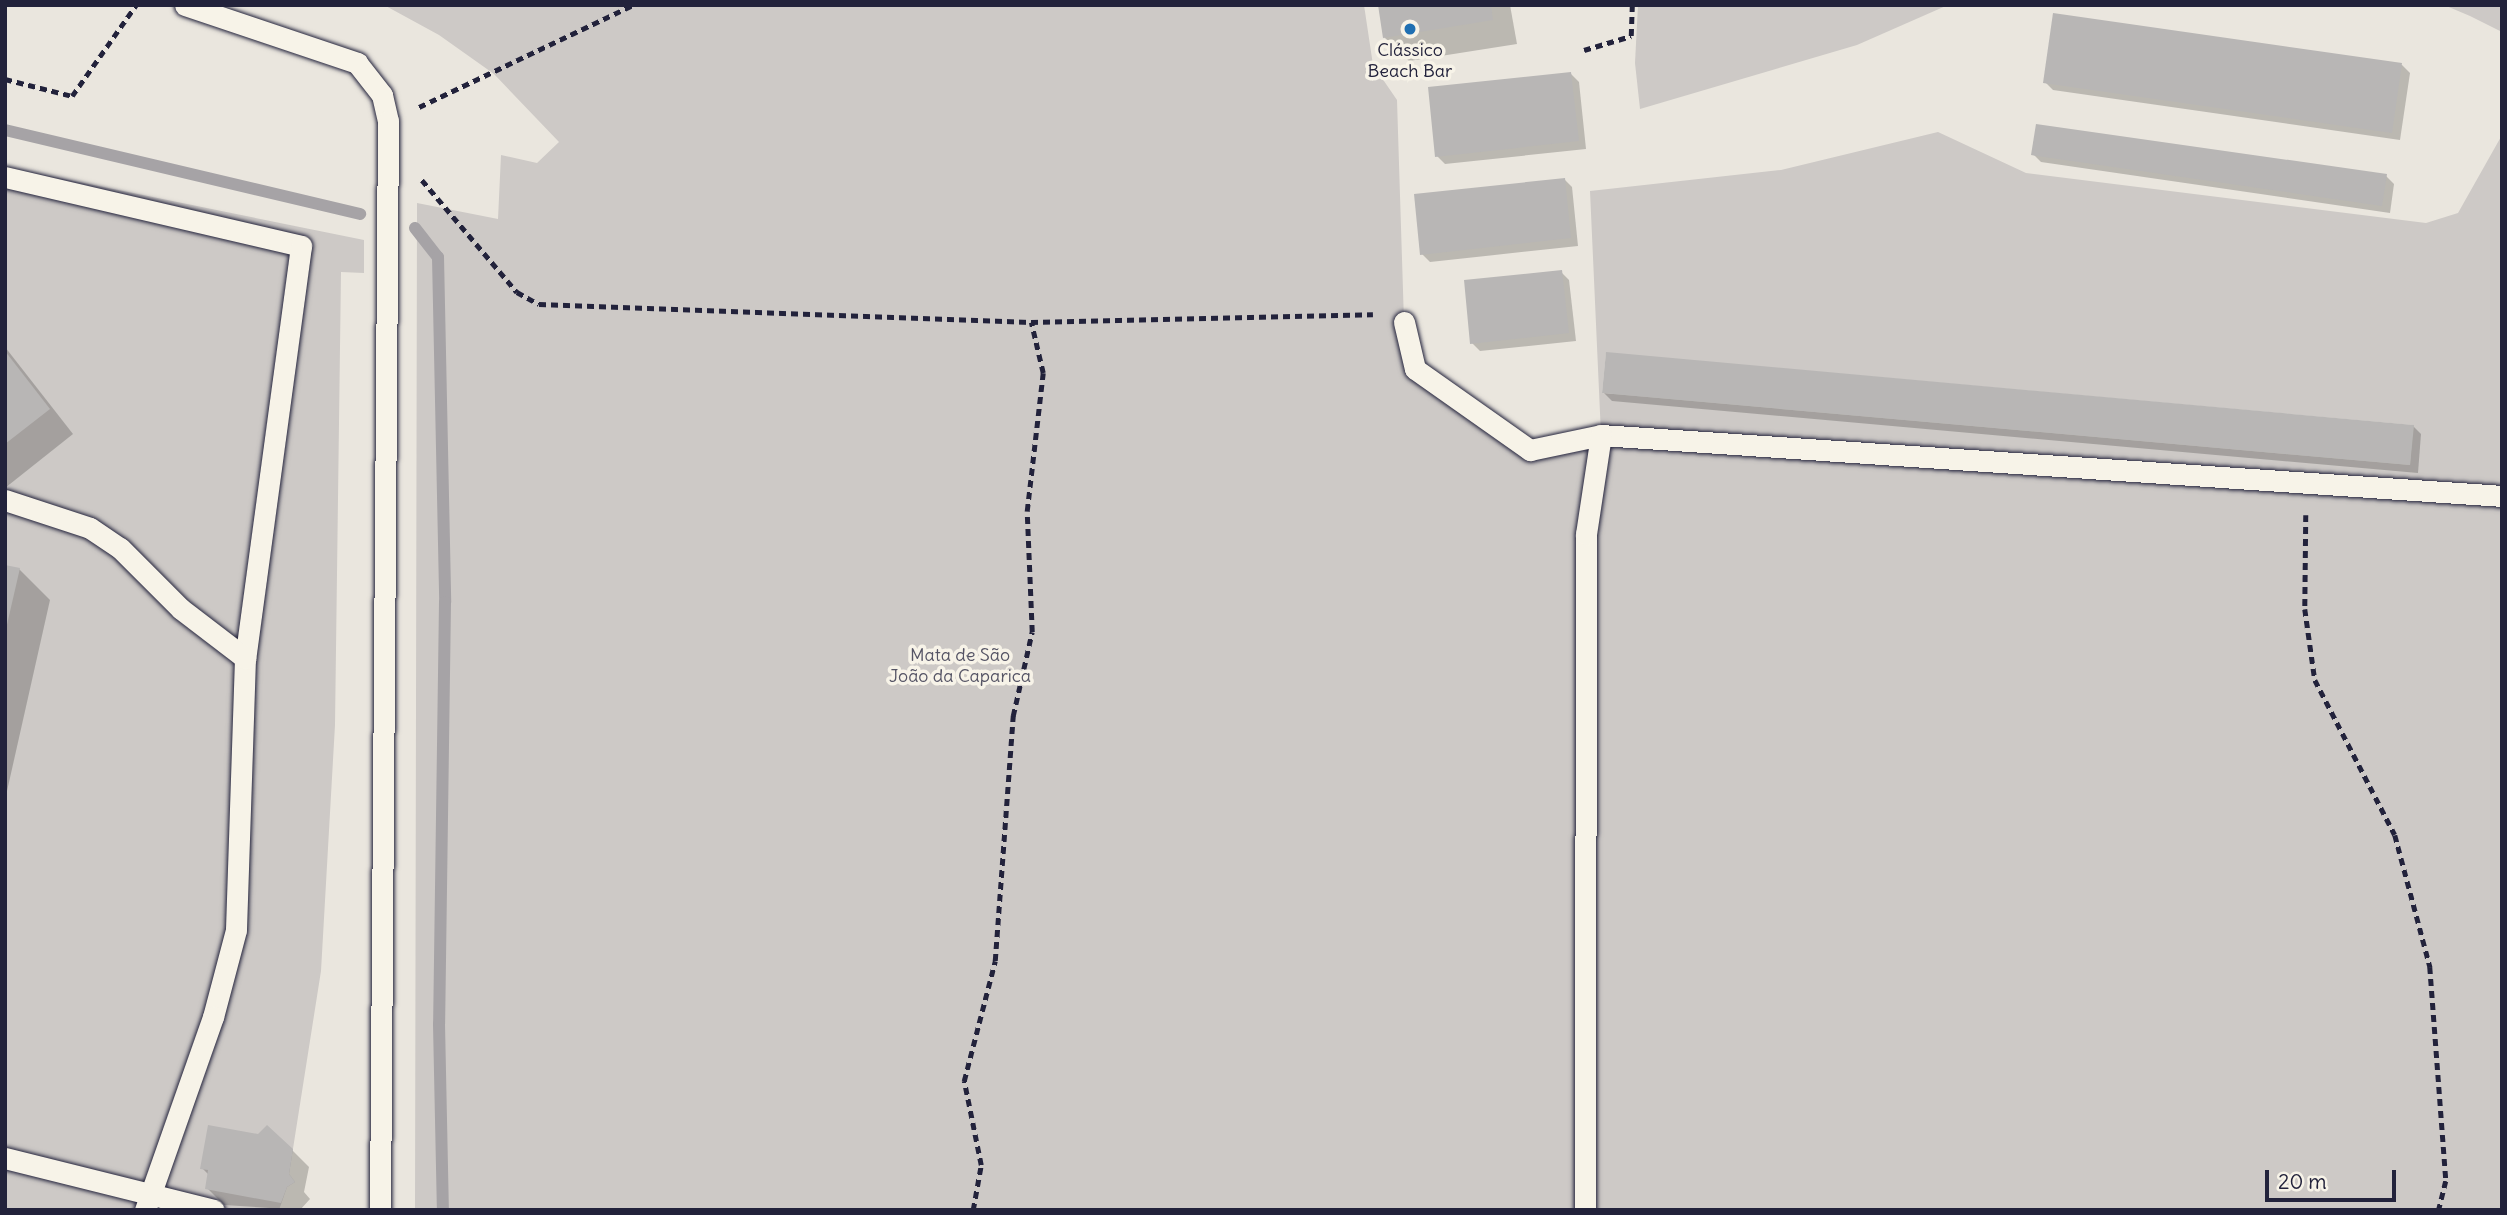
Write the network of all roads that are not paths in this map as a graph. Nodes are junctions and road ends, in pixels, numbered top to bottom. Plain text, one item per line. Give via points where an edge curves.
1 (185, 5) edge
2 (5, 177) edge
3 (1404, 322) road end
4 (1601, 435) junction
5 (2502, 496) edge
6 (5, 500) edge
7 (245, 658) junction
8 (5, 1158) edge
9 (147, 1203) edge
10 (214, 1210) edge
11 (380, 1210) edge
12 (1585, 1210) edge

1 - 11 lane via 357,63 382,95 388,130
2 - 7 lane via 301,246
3 - 4 lane via 1415,369 1530,450
4 - 5 lane
4 - 12 lane via 1586,534
6 - 7 lane via 90,528 120,548 181,609
7 - 9 lane via 236,930 213,1017
8 - 9 lane
9 - 10 lane

